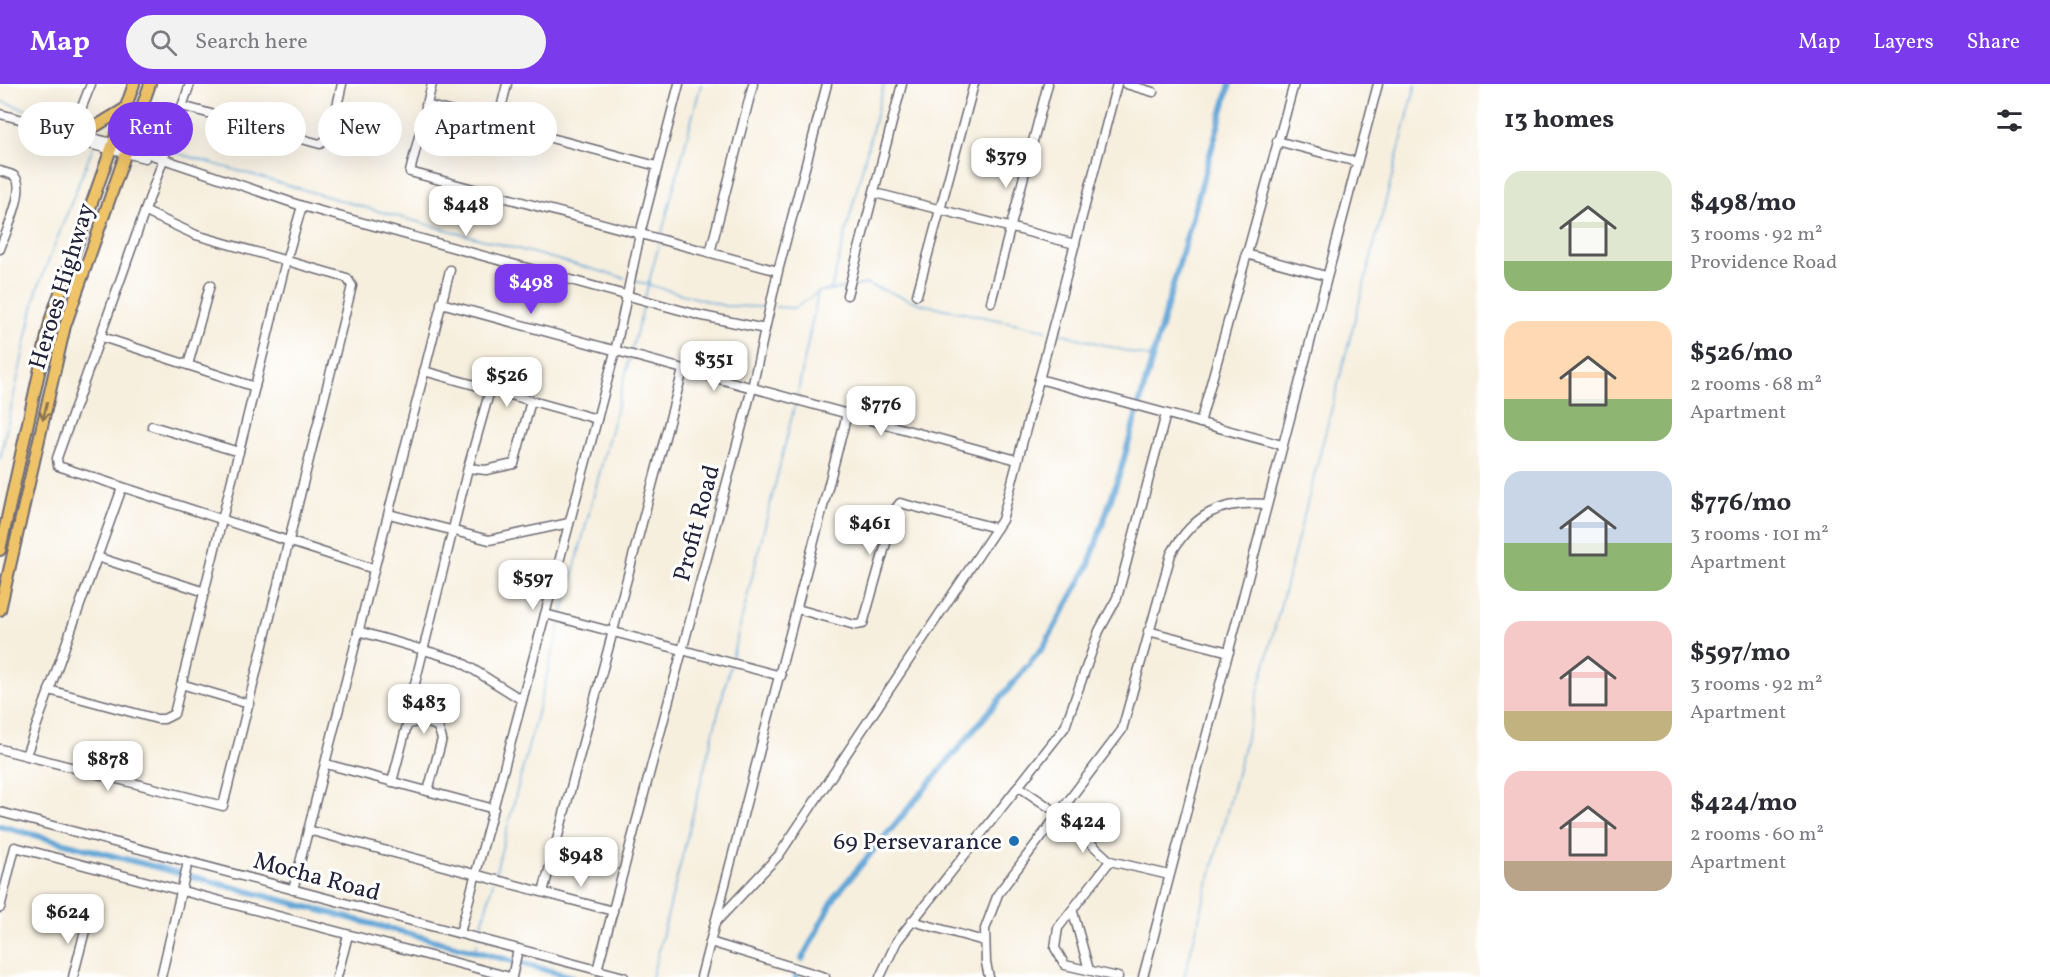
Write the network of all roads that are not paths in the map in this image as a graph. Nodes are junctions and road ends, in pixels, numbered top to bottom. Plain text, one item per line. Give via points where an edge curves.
1 (91, 84) edge
2 (134, 84) edge
3 (150, 84) edge
4 (190, 84) edge
5 (342, 84) edge
6 (432, 84) edge
7 (507, 84) edge
8 (679, 84) edge
9 (753, 84) edge
10 (828, 84) edge
11 (902, 84) edge
12 (974, 84) edge
13 (1048, 84) edge
14 (1117, 84) edge
15 (1126, 84) edge
16 (1294, 84) edge
17 (1378, 84) edge
18 (1153, 92) dead end
19 (84, 102) edge
20 (128, 102) edge
21 (183, 102) edge
22 (427, 102) edge
23 (502, 102) edge
24 (193, 109) edge
25 (0, 114) edge
26 (0, 120) edge
27 (18, 120) edge
28 (18, 124) edge
29 (557, 140) edge
30 (1277, 141) junction
31 (414, 155) edge
32 (108, 156) edge
33 (117, 156) edge
34 (165, 156) edge
35 (123, 160) junction
36 (163, 161) junction
37 (1357, 162) junction
38 (657, 166) junction
39 (0, 171) edge
40 (874, 193) junction
41 (302, 206) junction
42 (939, 209) junction
43 (146, 212) junction
44 (1009, 227) junction
45 (640, 234) junction
46 (1075, 244) junction
47 (0, 249) edge
48 (710, 253) junction
49 (1246, 254) junction
50 (286, 261) junction
51 (450, 270) dead end
52 (778, 271) junction
53 (1326, 276) junction
54 (210, 285) dead end
55 (626, 294) junction
56 (848, 295) dead end
57 (917, 296) dead end
58 (991, 302) dead end
59 (441, 303) junction
60 (765, 329) junction
61 (102, 337) junction
62 (615, 352) junction
63 (188, 365) junction
64 (683, 370) junction
65 (424, 371) junction
66 (1039, 380) junction
67 (255, 387) junction
68 (752, 388) junction
69 (490, 390) junction
70 (531, 401) junction
71 (847, 414) junction
72 (1166, 414) junction
73 (597, 419) junction
74 (1200, 423) junction
75 (152, 426) dead end
76 (1282, 445) junction
77 (239, 452) junction
78 (1017, 460) junction
79 (468, 468) junction
80 (122, 488) junction
81 (1267, 504) junction
82 (389, 514) junction
83 (222, 522) junction
84 (569, 523) junction
85 (996, 528) junction
86 (453, 532) junction
87 (290, 543) junction
88 (0, 550) edge
89 (97, 557) junction
90 (374, 569) junction
91 (205, 592) junction
92 (0, 609) edge
93 (797, 609) junction
94 (545, 614) junction
95 (358, 630) junction
96 (1148, 631) junction
97 (614, 632) junction
98 (423, 648) junction
99 (682, 651) junction
100 (1229, 652) junction
101 (780, 676) junction
102 (181, 684) junction
103 (49, 690) junction
104 (522, 700) junction
105 (249, 704) junction
106 (407, 725) junction
107 (0, 749) edge
108 (26, 755) junction
109 (326, 764) junction
110 (392, 782) junction
111 (1018, 786) junction
112 (428, 791) junction
113 (494, 809) junction
114 (0, 812) edge
115 (1059, 814) junction
116 (308, 830) junction
117 (1110, 861) junction
118 (187, 866) junction
119 (476, 874) junction
120 (1169, 875) junction
121 (293, 890) junction
122 (182, 891) junction
123 (543, 892) junction
124 (0, 908) edge
125 (613, 910) junction
126 (1073, 912) junction
127 (88, 919) dead end
128 (912, 921) junction
129 (716, 922) junction
130 (460, 933) junction
131 (348, 934) junction
132 (984, 941) junction
133 (711, 942) junction
134 (517, 952) junction
135 (597, 970) junction
136 (1089, 970) junction
137 (512, 975) edge
138 (73, 977) edge
139 (161, 977) edge
140 (337, 977) edge
141 (624, 977) edge
142 (701, 977) edge
143 (825, 977) edge
144 (880, 977) edge
145 (988, 977) edge
146 (1118, 977) edge
147 (1143, 977) edge

1 - 19 street
2 - 20 main road, Heroes Highway
3 - 35 main road, Heroes Highway
4 - 21 street
5 - 24 street via 330,137 321,144
6 - 22 street
7 - 23 street
8 - 38 street
9 - 48 street
10 - 52 street, Profit Road
11 - 40 street
12 - 42 street
13 - 44 street
14 - 46 street
15 - 18 street
16 - 30 street
17 - 37 street
25 - 27 street
26 - 28 street
29 - 38 street
30 - 37 street
30 - 49 street
31 - 45 street via 410,172
32 - 88 main road, Heroes Highway via 51,318
33 - 35 street
34 - 36 street
35 - 36 street
35 -> 92 main road, Heroes Highway via 65,326
36 - 41 street
36 - 43 street
37 - 53 street
38 - 45 street
39 - 47 street via 14,175 19,183
40 - 42 street
40 - 56 street
41 - 50 street
41 - 55 street
42 - 44 street
42 - 57 street
43 - 50 street via 196,235
43 - 61 street
44 - 46 street
44 - 58 street
45 - 48 street
45 - 55 street
46 - 66 street
48 - 52 street
49 - 53 street
49 - 74 street
50 - 67 street
50 - 87 street via 347,278 352,286
51 - 59 street
52 - 60 street, Profit Road
53 - 76 street
54 - 63 street
55 - 60 street
55 - 62 street
59 - 62 street
59 - 65 street
60 - 68 street, Profit Road
61 - 63 street
61 - 80 street via 57,458 58,466
62 - 64 street
62 - 73 street
63 - 67 street
64 - 68 street
64 - 97 street
65 - 69 street
65 - 82 street
66 - 72 street
66 - 78 street
67 - 77 street
68 - 71 street
68 - 99 street, Profit Road
69 - 70 street
69 - 79 street
70 - 73 street
70 - 79 street via 514,464 486,470
71 - 78 street
71 - 93 street
72 - 74 street
72 - 111 street via 1117,598 1099,632 1065,727
73 - 84 street
74 - 76 street
75 - 77 street
76 - 81 street
77 - 83 street
78 - 85 street via 1002,520
79 - 86 street
80 - 83 street
80 - 89 street
81 - 96 street via 1215,509 1188,526 1170,554
81 - 100 street
82 - 86 street
82 - 90 street
83 - 87 street
83 - 91 street
84 - 86 street via 489,540
84 - 94 street
85 - 93 street via 900,503 863,624
85 - 129 street via 779,855
86 - 98 street
87 - 90 street
87 - 105 street
89 - 91 street
89 - 103 street
90 - 95 street
91 - 102 street
93 - 101 street
94 - 97 street
94 - 104 street
95 - 98 street
95 - 109 street
96 - 100 street
96 - 115 street via 1122,730
97 - 99 street
97 - 123 street
98 - 104 street via 458,660
98 - 106 street
99 - 101 street
99 - 125 street, Profit Road
100 - 120 street
101 - 129 street
102 - 103 street via 174,714 164,719
102 - 105 street
103 - 108 street
104 - 113 street
105 - 108 street via 223,806
106 - 110 street
106 - 112 street via 427,722 442,733
107 - 108 street
109 - 110 street
109 - 116 street
110 - 112 street
111 - 115 street
111 - 128 street
112 - 113 street
113 - 119 street
114 - 118 street, Mocha Road
115 - 117 street
115 - 132 street via 998,894
116 - 119 street
116 - 121 street
117 - 120 street
117 - 126 street
118 - 121 street, Mocha Road
118 - 122 street
119 - 123 street
119 - 130 street
120 - 147 street
121 - 130 street, Mocha Road
122 - 124 street via 15,848
122 - 131 street
122 - 139 street
123 - 125 street
125 - 135 street, Profit Road
126 - 136 street
126 - 136 street via 1058,928 1057,954 1065,965
127 - 138 street
128 - 132 street
128 - 144 street via 897,940
129 - 133 street
130 - 134 street, Mocha Road
131 - 137 street
131 - 140 street
132 - 145 street
133 - 142 street
133 - 143 street
134 - 135 street, Mocha Road
134 - 137 street
135 - 141 street, Mocha Road
136 - 146 street

